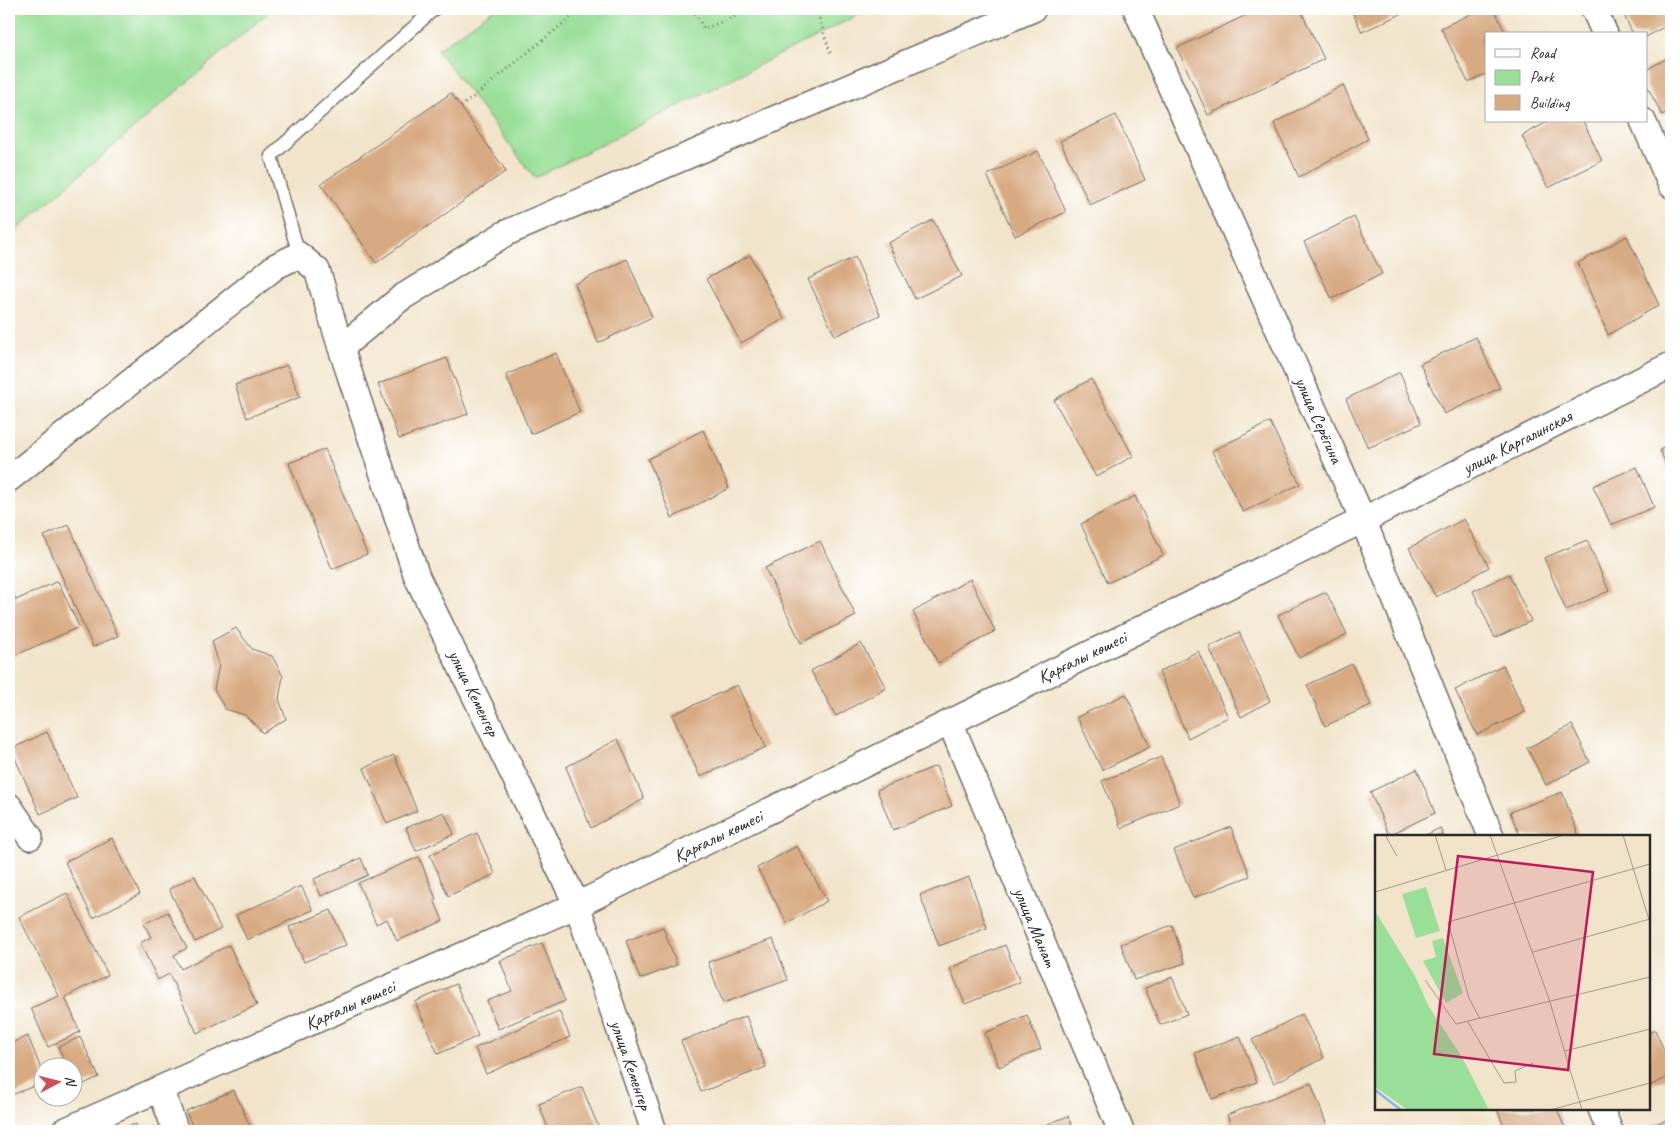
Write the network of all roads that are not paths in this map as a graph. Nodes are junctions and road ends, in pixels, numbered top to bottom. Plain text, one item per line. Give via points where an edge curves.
1 (434, 9) edge
2 (1033, 9) edge
3 (1136, 9) edge
4 (1594, 9) edge
5 (1604, 32) edge
6 (1643, 122) edge
7 (1671, 186) edge
8 (299, 255) junction
9 (341, 348) junction
10 (1671, 365) edge
11 (9, 480) edge
12 (1363, 520) junction
13 (950, 722) junction
14 (9, 806) edge
15 (1491, 835) edge
16 (30, 837) dead end
17 (577, 905) junction
18 (160, 1089) junction
19 (1601, 1110) edge
20 (64, 1131) edge
21 (176, 1131) edge
22 (654, 1131) edge
23 (1121, 1131) edge
24 (1610, 1131) edge

1 - 8 lane via 271,156
2 - 9 street via 506,233 401,298
3 - 12 street, улица Серёгина
4 - 5 street
6 - 7 street
8 - 9 street, улица Кеменгер via 317,270
8 - 11 street via 276,266
9 - 17 street, улица Кеменгер via 417,576
10 - 12 street, улица Каргалинская
12 - 13 street, Қарғалы көшесі
12 - 15 street, улица Серёгина
13 - 17 street, Қарғалы көшесі
13 - 23 street, улица Манат
14 - 16 street
17 - 18 street, Қарғалы көшесі
17 - 22 street, улица Кеменгер
18 - 20 street, Қарғалы көшесі
18 - 21 street
19 - 24 street

